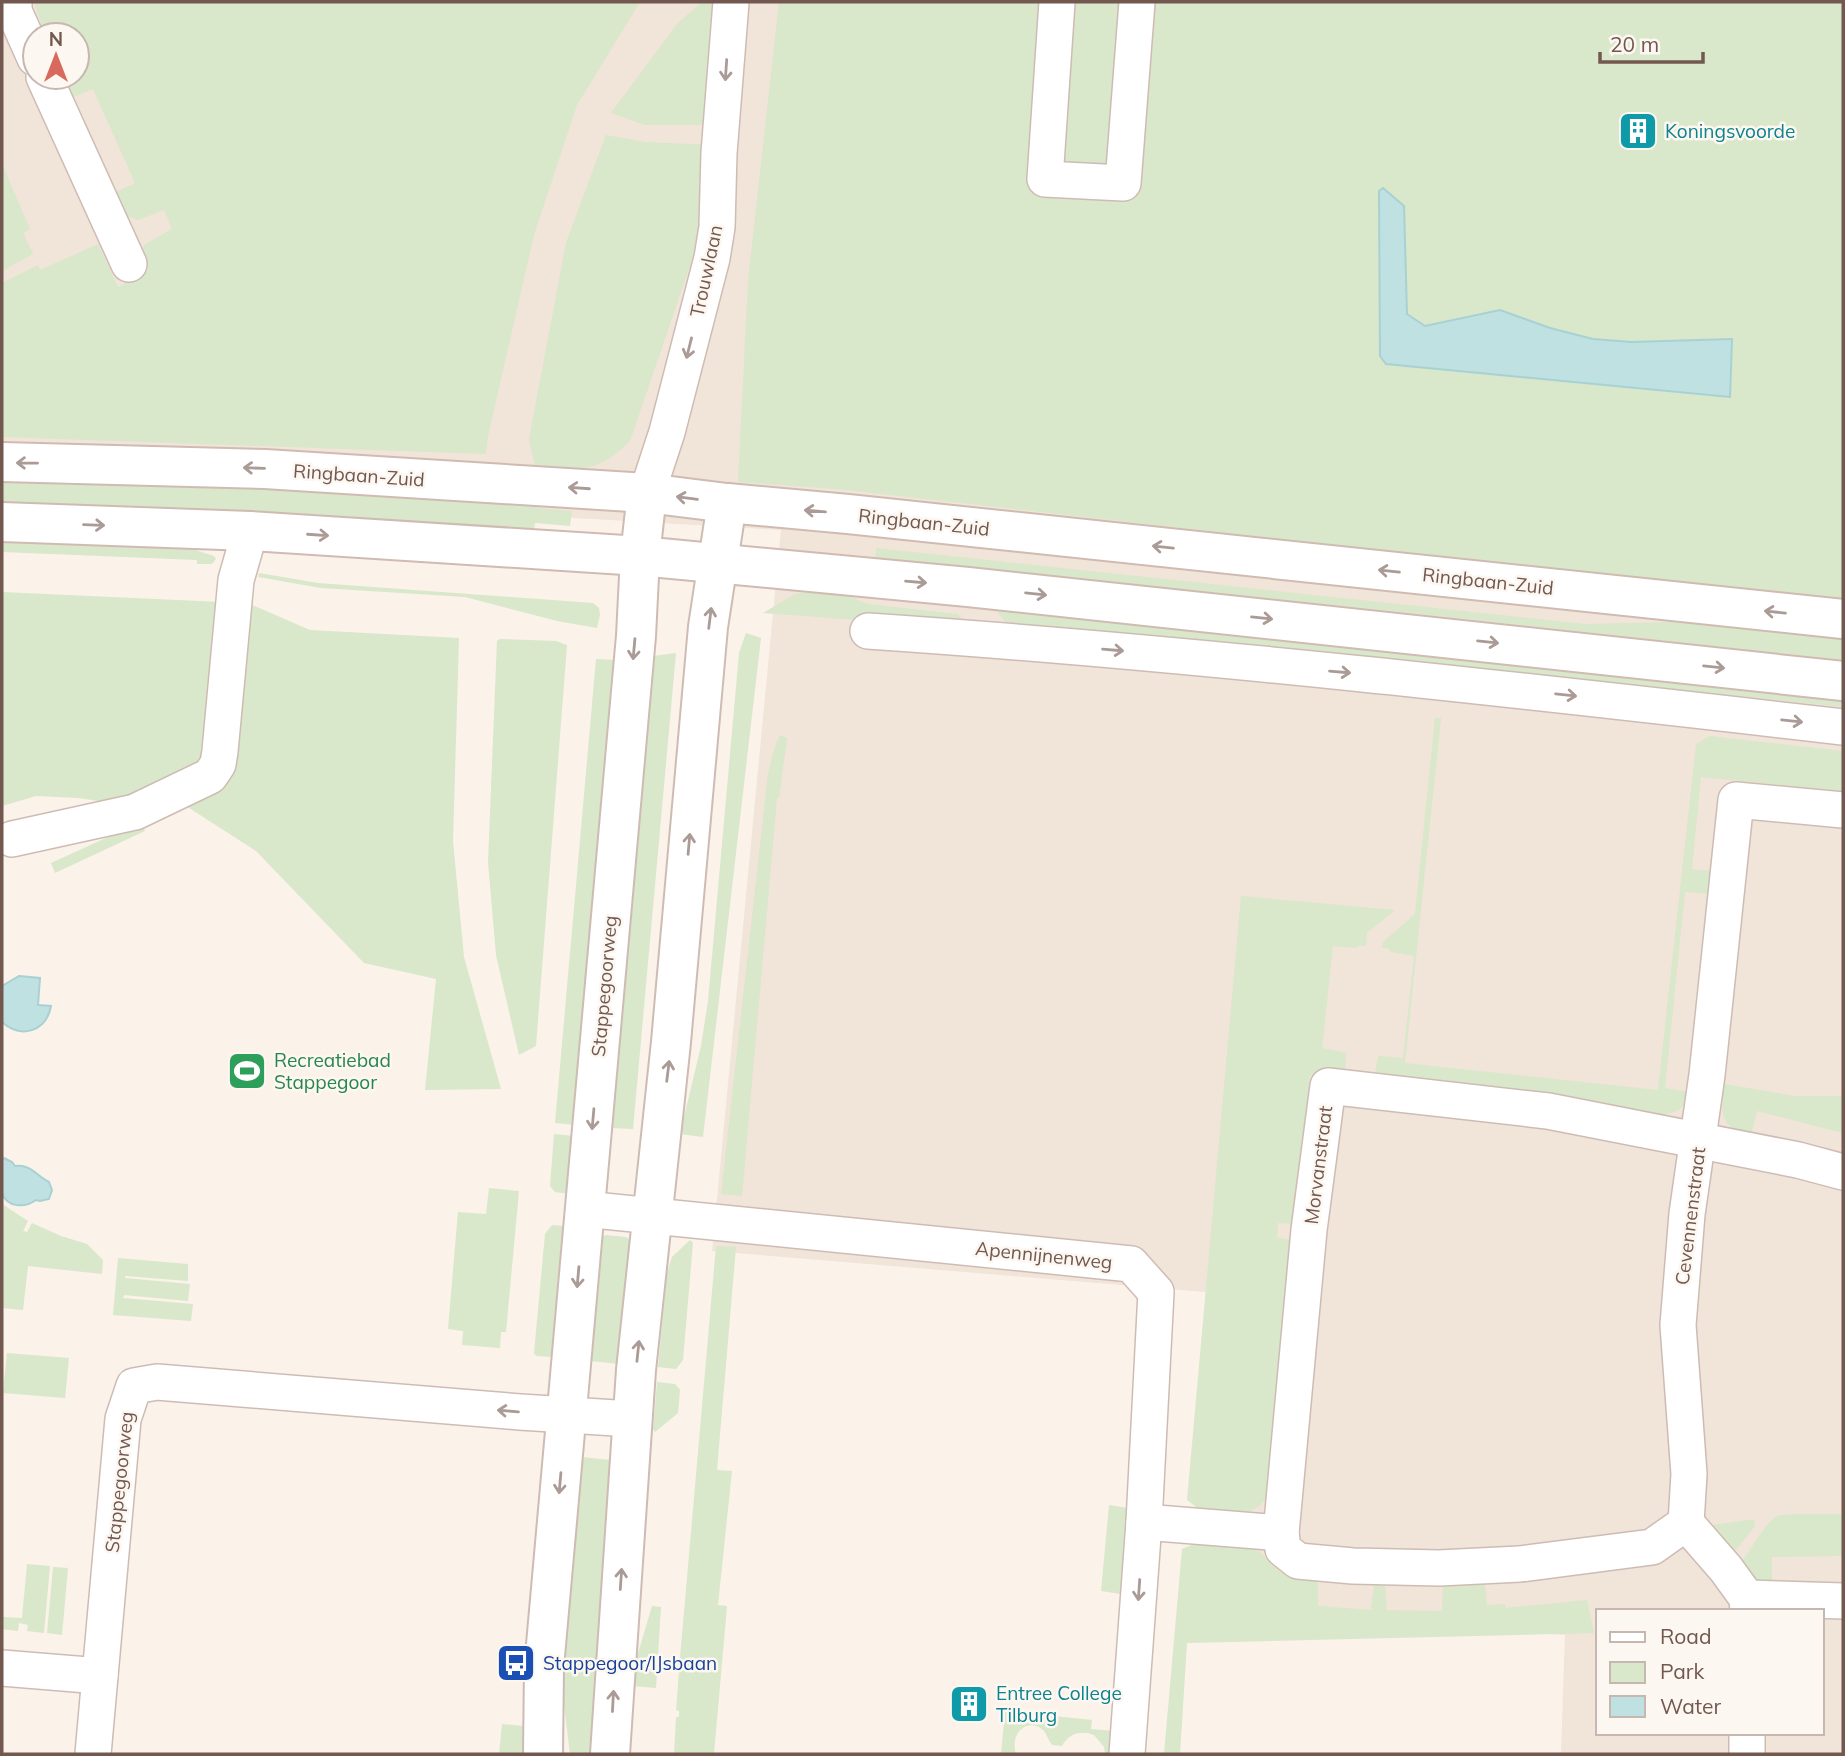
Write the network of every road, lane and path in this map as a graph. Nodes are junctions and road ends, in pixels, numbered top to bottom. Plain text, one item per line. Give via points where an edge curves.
1 (731, 2) edge
2 (1057, 2) edge
3 (1137, 2) edge
4 (10, 8) edge
5 (21, 30) edge
6 (50, 91) edge
7 (129, 264) dead end
8 (2, 462) edge
9 (647, 493) junction
10 (727, 503) junction
11 (2, 522) edge
12 (250, 531) junction
13 (640, 556) junction
14 (717, 563) junction
15 (968, 587) junction
16 (1843, 619) edge
17 (867, 631) dead end
18 (996, 640) junction
19 (1843, 681) edge
20 (1843, 727) edge
21 (1843, 810) edge
22 (12, 839) dead end
23 (1698, 1141) junction
24 (1843, 1172) edge
25 (584, 1209) junction
26 (652, 1215) junction
27 (565, 1415) junction
28 (632, 1419) junction
29 (1143, 1522) junction
30 (1686, 1523) junction
31 (1281, 1533) junction
32 (1843, 1601) edge
33 (1747, 1604) edge
34 (2, 1668) edge
35 (100, 1676) junction
36 (1747, 1735) edge
37 (93, 1754) edge
38 (543, 1754) edge
39 (610, 1754) edge
40 (1127, 1754) edge
41 (1747, 1754) edge

1 -> 9 street, Trouwlaan via 712,258
2 - 3 street via 1045,179 1123,183
4 - 5 street
6 - 7 street
9 -> 8 main road, Ringbaan-Zuid via 265,469
10 -> 9 main road, Ringbaan-Zuid
9 - 13 main road, Stappegoorweg
10 - 14 main road
16 -> 10 main road, Ringbaan-Zuid
11 -> 12 main road
12 -> 13 main road
12 - 22 street via 236,580 218,764 210,776 135,812
13 - 14 main road
13 -> 25 main road, Stappegoorweg
14 -> 15 main road
26 -> 14 main road
15 - 18 street
15 -> 19 main road
17 - 18 street
18 -> 20 street via 1417,679
21 - 23 street, Cevennenstraat via 1736,800
23 - 24 street
23 - 30 street, Cevennenstraat via 1678,1325 1689,1474
23 - 31 street, Morvanstraat via 1548,1111 1328,1086 1309,1230
25 - 26 street, Apennijnenweg
25 -> 27 main road, Stappegoorweg
28 -> 26 main road
26 - 29 street, Apennijnenweg via 1131,1264 1156,1292
27 - 28 street, Stappegoorweg
27 -> 35 street, Stappegoorweg via 157,1382 134,1386 123,1419
27 -> 38 main road, Stappegoorweg via 544,1667
39 -> 28 main road
29 - 31 street
29 -> 40 street, Apennijnenweg
30 - 31 street via 1653,1547 1520,1564 1439,1568 1298,1561 1283,1549
30 - 33 street via 1726,1569
32 - 33 street
34 - 35 street
35 - 37 street
36 - 41 street

